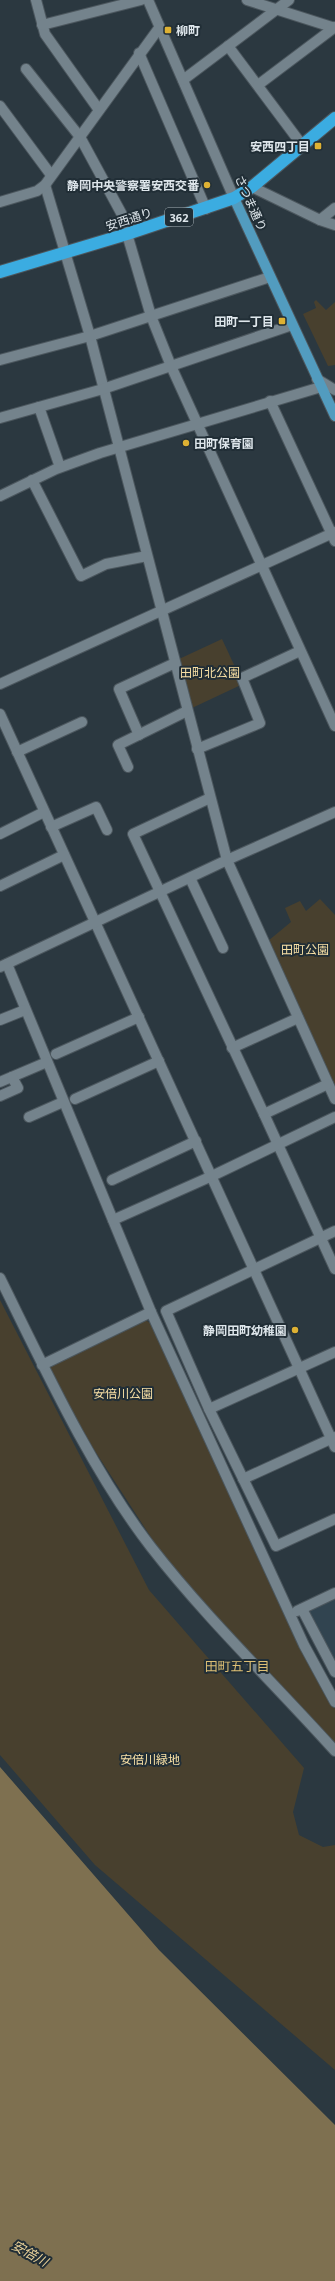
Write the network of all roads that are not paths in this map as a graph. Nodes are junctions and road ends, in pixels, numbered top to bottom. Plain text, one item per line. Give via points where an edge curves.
1 (36, 0) edge
2 (141, 0) edge
3 (148, 0) edge
4 (247, 0) edge
5 (289, 0) edge
6 (277, 10) junction
7 (42, 25) junction
8 (159, 28) junction
9 (335, 28) edge
10 (228, 46) junction
11 (139, 53) junction
12 (26, 69) dead end
13 (183, 80) junction
14 (258, 85) junction
15 (0, 106) edge
16 (99, 110) junction
17 (335, 118) edge
18 (80, 137) junction
19 (302, 145) junction
20 (51, 175) junction
21 (45, 185) junction
22 (252, 187) junction
23 (234, 198) junction
24 (0, 202) edge
25 (335, 208) edge
26 (206, 209) junction
27 (320, 220) junction
28 (335, 225) edge
29 (129, 234) junction
30 (67, 252) junction
31 (0, 272) edge
32 (270, 277) junction
33 (151, 316) junction
34 (292, 325) junction
35 (90, 336) junction
36 (0, 360) edge
37 (171, 366) junction
38 (319, 383) junction
39 (103, 389) junction
40 (335, 390) edge
41 (270, 401) junction
42 (39, 407) junction
43 (335, 416) edge
44 (0, 418) edge
45 (196, 424) junction
46 (119, 447) junction
47 (60, 467) junction
48 (32, 480) junction
49 (0, 496) edge
50 (334, 535) edge
51 (147, 556) junction
52 (261, 565) junction
53 (160, 611) junction
54 (300, 651) junction
55 (174, 664) junction
56 (0, 684) edge
57 (187, 711) junction
58 (0, 714) edge
59 (82, 722) dead end
60 (335, 726) edge
61 (139, 735) junction
62 (197, 749) junction
63 (17, 752) junction
64 (128, 767) dead end
65 (210, 798) junction
66 (44, 812) junction
67 (335, 812) edge
68 (51, 827) junction
69 (107, 830) dead end
70 (0, 834) edge
71 (64, 855) junction
72 (227, 860) junction
73 (190, 878) junction
74 (0, 886) edge
75 (159, 893) junction
76 (95, 922) junction
77 (223, 948) dead end
78 (3, 966) edge
79 (25, 1010) junction
80 (139, 1017) junction
81 (298, 1018) junction
82 (0, 1020) edge
83 (232, 1048) junction
84 (56, 1054) dead end
85 (159, 1061) junction
86 (47, 1062) junction
87 (12, 1077) junction
88 (0, 1082) edge
89 (328, 1084) junction
90 (0, 1096) edge
91 (75, 1099) dead end
92 (335, 1099) edge
93 (63, 1102) junction
94 (264, 1114) junction
95 (29, 1117) dead end
96 (335, 1117) edge
97 (196, 1141) junction
98 (278, 1144) junction
99 (212, 1176) junction
100 (112, 1180) dead end
101 (113, 1220) junction
102 (335, 1231) edge
103 (321, 1238) junction
104 (254, 1269) junction
105 (335, 1269) edge
106 (0, 1278) edge
107 (151, 1312) junction
108 (335, 1352) edge
109 (42, 1364) junction
110 (299, 1368) junction
111 (209, 1409) junction
112 (334, 1441) edge
113 (243, 1479) junction
114 (335, 1519) edge
115 (335, 1593) edge
116 (302, 1609) junction
117 (290, 1614) junction
118 (335, 1672) edge
119 (335, 1702) edge
120 (335, 1751) edge

1 - 7 street
2 - 7 street
3 - 8 street, さつま通り
4 - 6 street
5 - 6 street
6 - 9 street
6 - 10 street
7 - 16 street via 45,34
8 - 11 street
8 - 13 street, さつま通り
9 - 14 street
10 - 13 street
10 - 14 street
11 - 16 street
11 - 26 street
12 - 18 street
13 - 23 street, さつま通り
14 - 19 street
15 - 20 street
16 - 18 street
17 - 19 main road
18 - 20 street
18 - 29 street
19 - 22 main road
20 - 21 street
21 - 24 street via 37,191
21 - 30 street
22 - 23 main road
22 - 27 street
23 - 26 highway, 安西通り / 362
23 - 32 main road, さつま通り
25 - 27 street
26 - 29 highway, 安西通り / 362
27 - 28 street
29 - 30 highway, 安西通り / 362
29 - 33 street
30 - 31 highway, 安西通り / 362
30 - 35 street
32 - 33 street
32 - 34 main road, さつま通り
33 - 35 street
33 - 37 street
34 - 37 street
34 - 38 main road, さつま通り
35 - 36 street
35 - 39 street
37 - 39 street
37 - 45 street
38 - 40 street
38 - 41 street
38 - 43 main road, さつま通り
39 - 42 street
39 - 46 street
41 - 45 street
41 - 50 street
42 - 44 street
42 - 47 street
45 - 46 street
45 - 52 street
46 - 47 street
46 - 51 street
47 - 48 street
48 - 49 street
48 - 51 street via 81,576 106,564
50 - 52 street
51 - 53 street
52 - 53 street
52 - 54 street
53 - 55 street
53 - 56 street
54 - 60 street
54 - 62 street via 242,678 260,722
55 - 57 street
55 - 61 street via 119,689
57 - 61 street
57 - 62 street
58 - 63 street
59 - 63 street
61 - 64 street via 118,745
62 - 65 street
63 - 66 street
65 - 72 street
65 - 75 street via 133,834
66 - 68 street
66 - 70 street
67 - 72 street
68 - 69 street via 96,807
68 - 71 street
71 - 74 street
71 - 76 street
72 - 73 street
72 - 81 street
73 - 75 street
73 - 77 street
75 - 76 street
75 - 83 street
76 - 78 street
76 - 80 street
78 - 79 street
79 - 82 street
79 - 86 street
80 - 84 street
80 - 85 street
81 - 83 street
81 - 89 street
83 - 94 street
85 - 91 street
85 - 97 street
86 - 87 street
86 - 93 street
87 - 88 street
87 - 90 street via 18,1088
89 - 92 street
89 - 94 street
93 - 95 street
93 - 101 street
94 - 98 street
96 - 98 street
97 - 99 street
97 - 100 street
98 - 99 street
98 - 103 street
99 - 101 street
99 - 104 street
101 - 107 street
102 - 103 street
103 - 104 street
103 - 105 street
104 - 110 street
104 - 111 street via 166,1311
106 - 109 street
107 - 109 street
107 - 117 street
108 - 110 street
109 - 120 street via 110,1485 151,1547 193,1597
110 - 111 street
110 - 112 street
111 - 113 street
112 - 113 street
113 - 114 street via 276,1546
115 - 116 street
116 - 117 street
116 - 118 street
117 - 119 street

